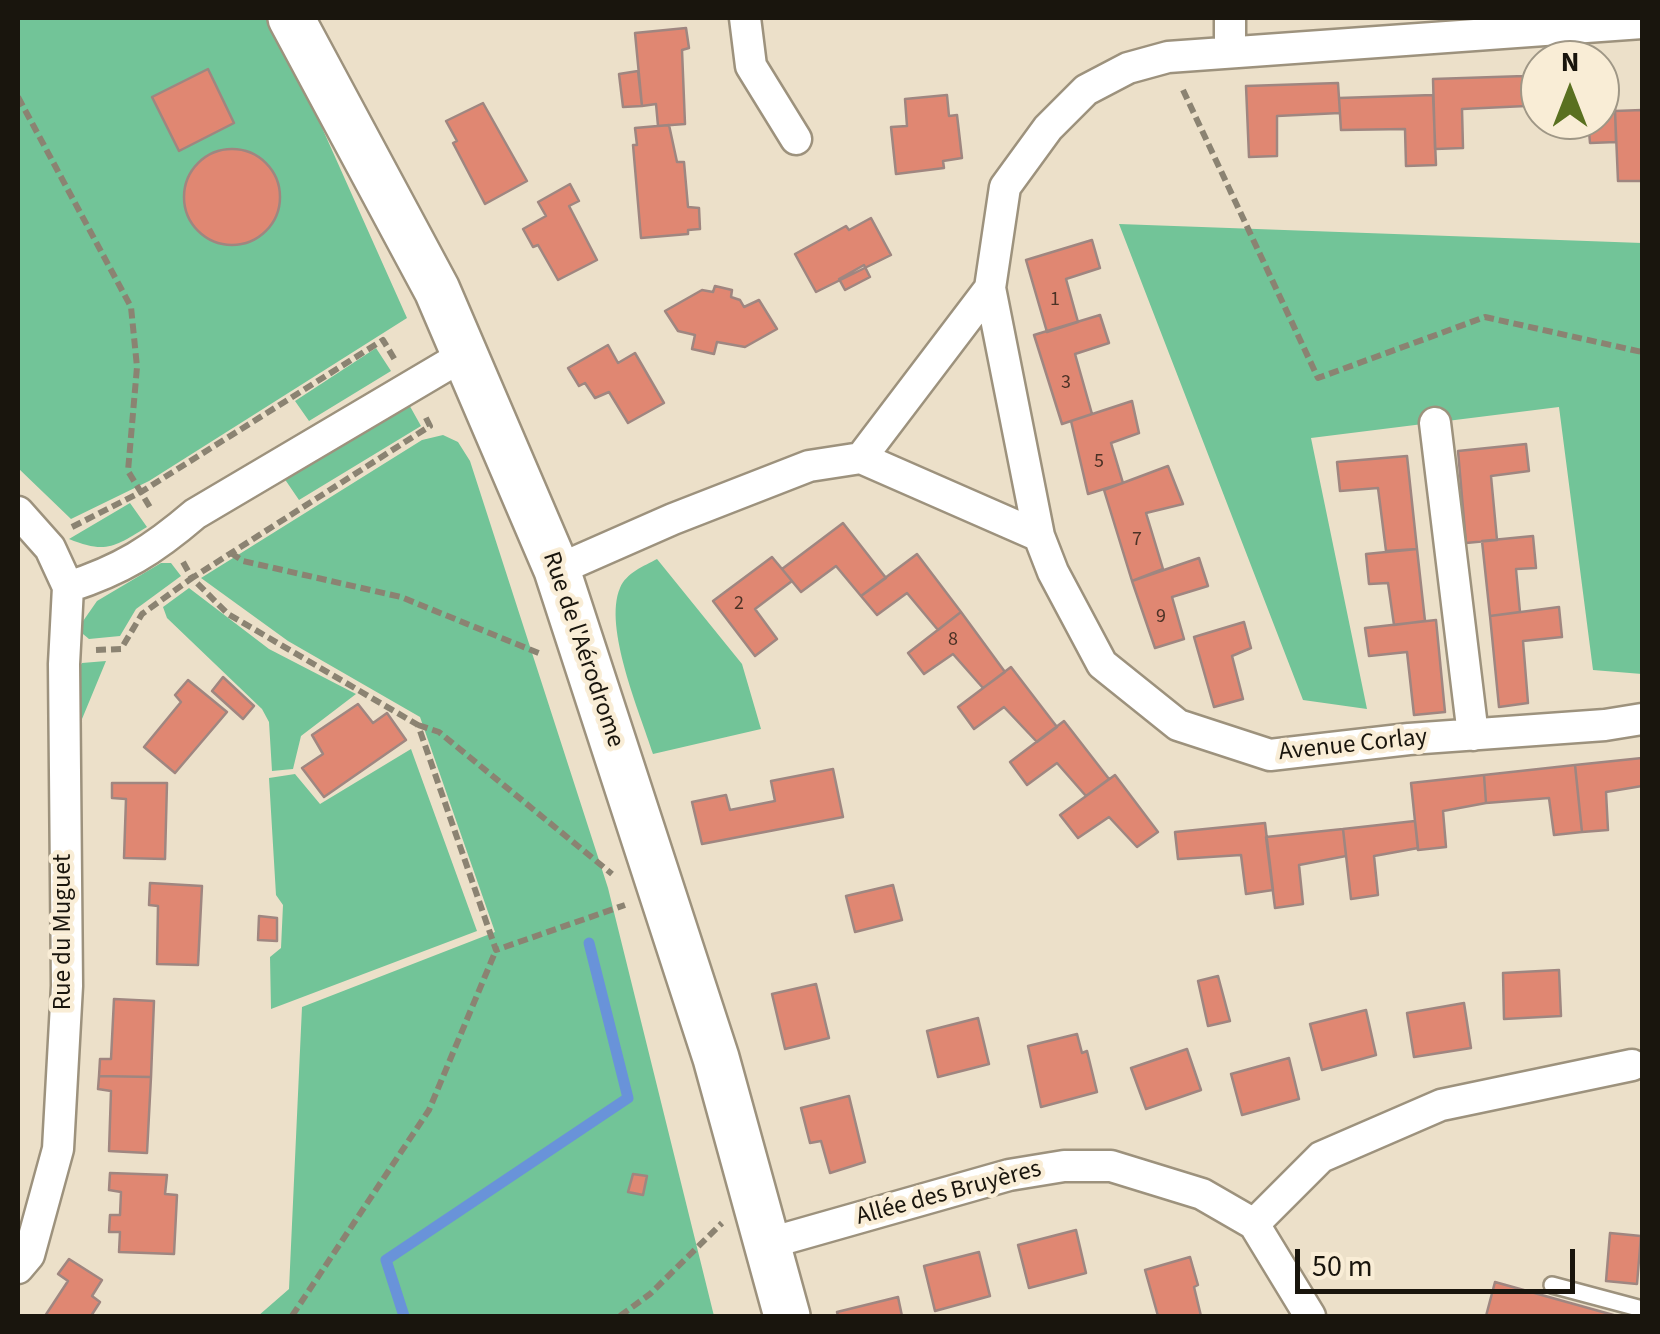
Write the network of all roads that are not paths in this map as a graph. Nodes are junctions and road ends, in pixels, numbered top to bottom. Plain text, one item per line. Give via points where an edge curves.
1 (291, 18) edge
2 (745, 18) edge
3 (1230, 18) edge
4 (1594, 22) edge
5 (1642, 23) edge
6 (1230, 52) junction
7 (796, 139) dead end
8 (990, 288) junction
9 (464, 355) junction
10 (1435, 423) dead end
11 (861, 458) junction
12 (18, 512) edge
13 (1039, 536) junction
14 (557, 570) junction
15 (68, 587) junction
16 (1642, 719) edge
17 (1474, 735) junction
18 (1632, 1065) dead end
19 (1254, 1224) junction
20 (766, 1244) junction
21 (18, 1268) edge
22 (1552, 1285) dead end
23 (1642, 1309) edge
24 (788, 1316) edge
25 (1310, 1316) edge

1 - 9 street, Rue de l'Aérodrome via 437,290
2 - 7 street via 751,66
3 - 6 street
4 - 5 street, Avenue Corlay
4 - 6 street, Avenue Corlay
6 - 8 street, Avenue Corlay via 1168,57 1086,90 1004,188
8 - 11 street, Avenue Corlay
8 - 13 street, Avenue Corlay
9 - 14 street, Rue de l'Aérodrome
9 - 15 street via 196,514 109,574
10 - 17 street
11 - 13 street
11 - 14 street via 809,466
12 - 15 street via 50,548
13 - 17 street, Avenue Corlay via 1102,664 1178,726 1270,756
14 - 20 street, Rue de l'Aérodrome via 716,1058
15 - 21 street, Rue du Muguet via 67,986 58,1149 30,1255
16 - 17 street, Avenue Corlay
18 - 19 street via 1441,1105 1321,1158
19 - 20 street, Allée des Bruyères via 1202,1194 1111,1166 1064,1166
19 - 25 street, Allée des Bruyères
20 - 24 street, Rue de l'Aérodrome
22 - 23 lane

